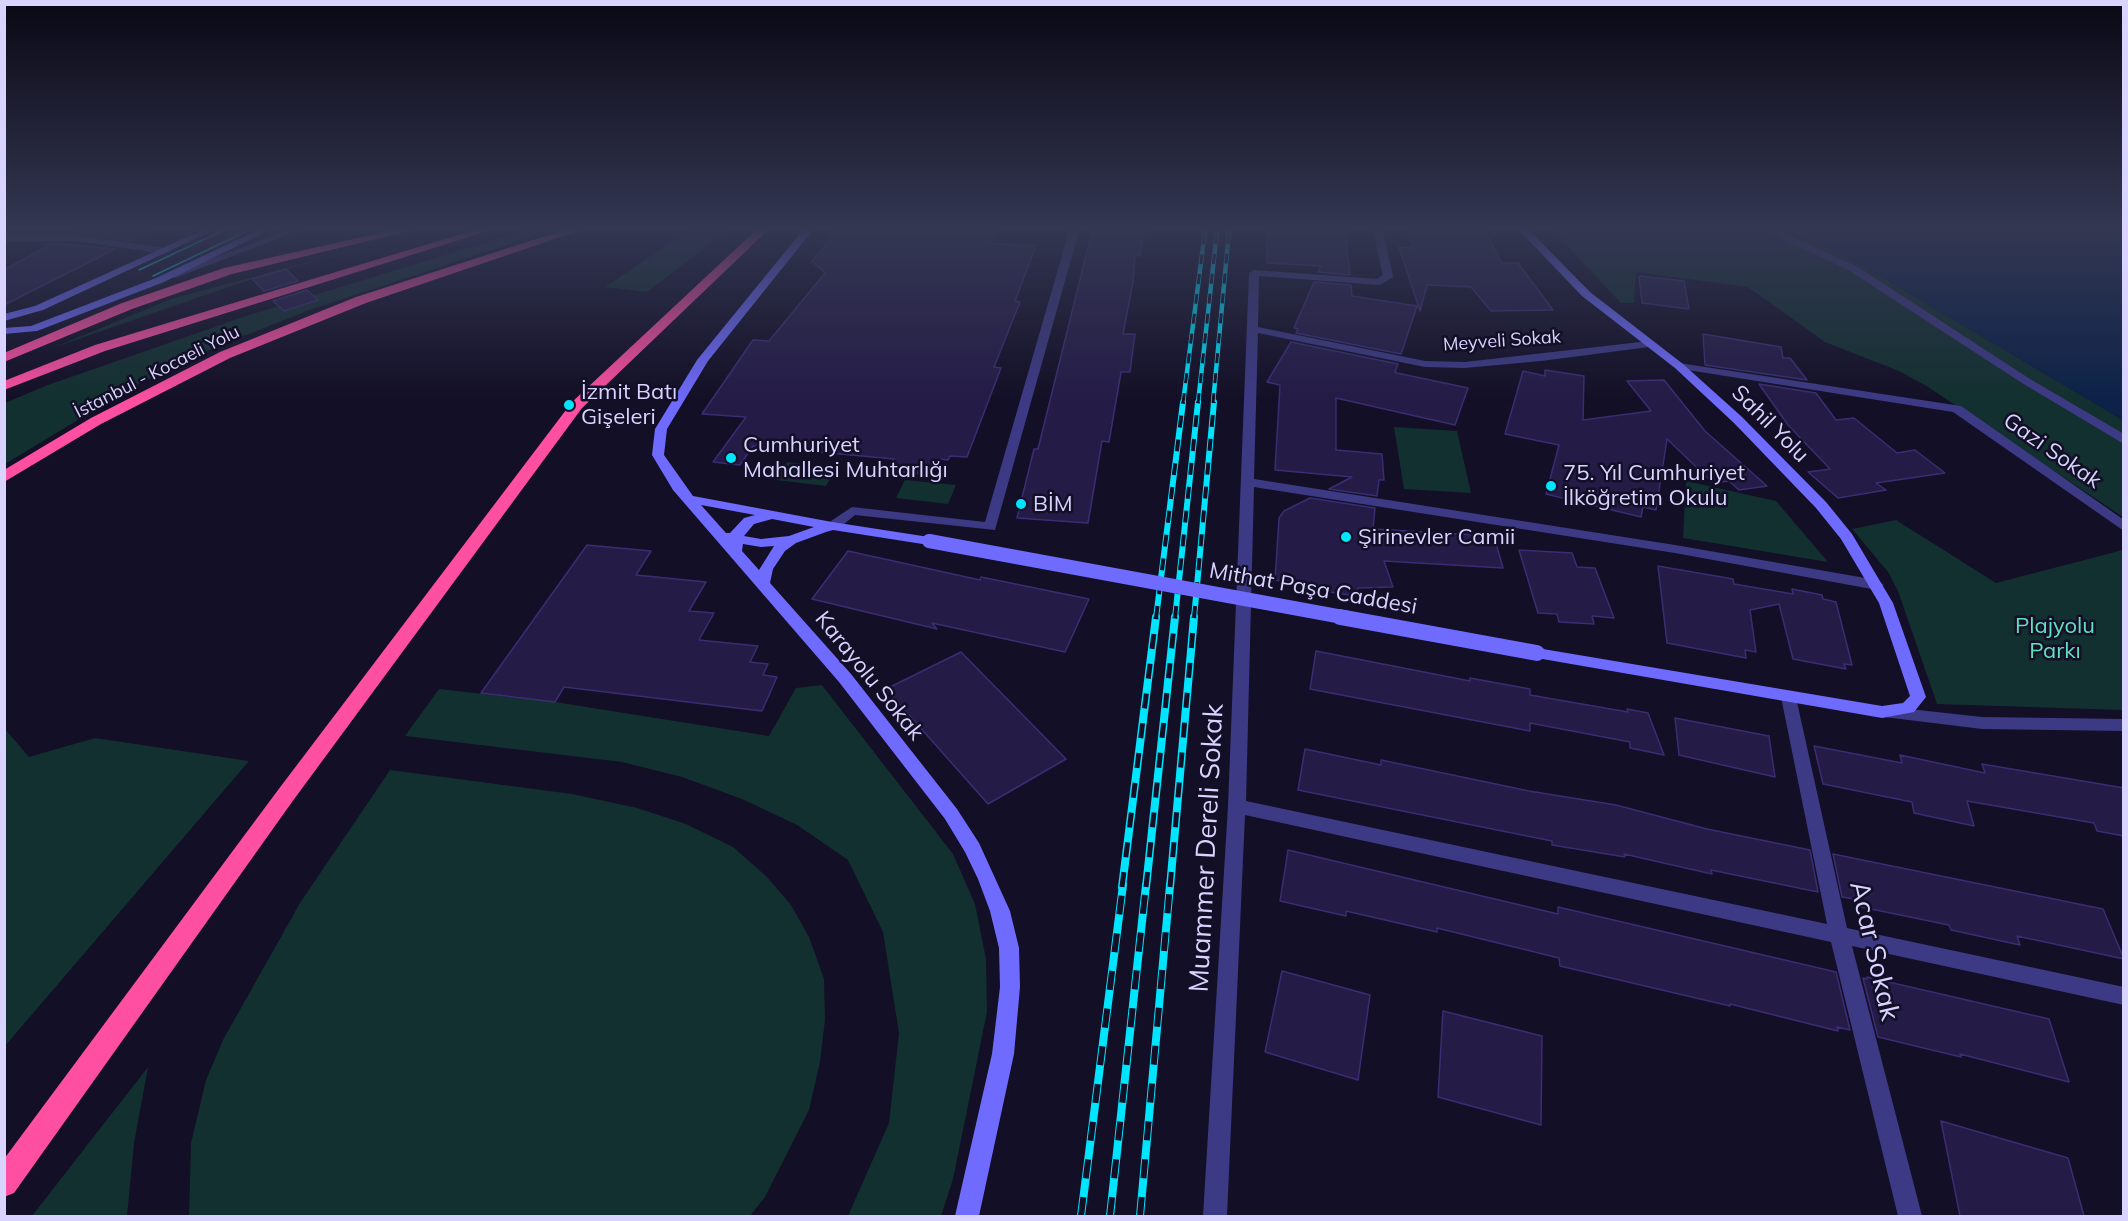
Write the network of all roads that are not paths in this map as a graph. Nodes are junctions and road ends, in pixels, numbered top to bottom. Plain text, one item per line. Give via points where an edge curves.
1 (83, 288) edge
2 (97, 288) edge
3 (139, 288) edge
4 (175, 288) edge
5 (296, 288) edge
6 (398, 288) edge
7 (701, 288) edge
8 (761, 288) edge
9 (1058, 288) edge
10 (1254, 288) edge
11 (1580, 288) edge
12 (1883, 288) edge
13 (4, 318) edge
14 (1253, 329) junction
15 (4, 331) edge
16 (18, 331) junction
17 (4, 339) edge
18 (1649, 344) junction
19 (4, 358) edge
20 (1679, 366) junction
21 (4, 386) edge
22 (2124, 440) edge
23 (4, 477) edge
24 (1247, 482) junction
25 (689, 499) junction
26 (787, 518) junction
27 (833, 526) junction
28 (2124, 527) edge
29 (791, 540) junction
30 (730, 542) junction
31 (763, 584) junction
32 (1877, 585) junction
33 (1788, 697) junction
34 (1918, 697) junction
35 (1882, 712) junction
36 (1943, 719) junction
37 (2124, 725) edge
38 (1237, 806) junction
39 (1839, 935) junction
40 (2124, 996) edge
41 (4, 1184) edge
42 (967, 1216) edge
43 (1215, 1216) edge
44 (1910, 1216) edge

1 - 13 main road via 39,308
2 - 16 main road
3 - 16 main road via 33,329
4 - 19 highway
5 - 21 highway via 100,348
6 - 23 highway, İstanbul - Kocaeli Yolu via 225,355 130,402
7 - 41 highway via 577,405 285,796
8 - 25 main road, Karayolu Sokak via 703,360 661,429 658,455
9 - 27 street via 990,527 852,512
10 - 14 street, Muammer Dereli Sokak
11 - 18 main road, Sahil Yolu
12 - 22 street
14 - 18 street, Meyveli Sokak via 1425,364 1465,365
14 - 24 street, Muammer Dereli Sokak
15 - 16 main road
16 - 17 main road
18 - 20 main road, Sahil Yolu
20 - 28 street, Gazi Sokak via 1957,409
20 - 32 main road, Sahil Yolu via 1821,506 1847,537
24 - 32 street
24 - 38 street, Muammer Dereli Sokak
25 - 26 main road
25 - 30 main road, Karayolu Sokak
26 - 27 main road
26 - 30 main road via 769,516 749,521
27 - 29 main road, Mithat Paşa Caddesi
27 - 33 main road, Mithat Paşa Caddesi, bridge
29 - 30 main road
29 - 31 main road, Mithat Paşa Caddesi via 772,557
30 - 31 main road, Karayolu Sokak
31 - 42 main road, Karayolu Sokak via 845,678 951,813 973,848 1000,911 1009,948 1010,987 1002,1054
32 - 34 main road, Sahil Yolu
33 - 35 main road, Mithat Paşa Caddesi
33 - 39 street, Acar Sokak
34 - 35 main road, Mithat Paşa Caddesi via 1908,708
34 - 36 street
35 - 36 street, Mithat Paşa Caddesi
36 - 37 street, Mithat Paşa Caddesi
38 - 39 street
38 - 43 street, Muammer Dereli Sokak
39 - 40 street
39 - 44 street, Acar Sokak

